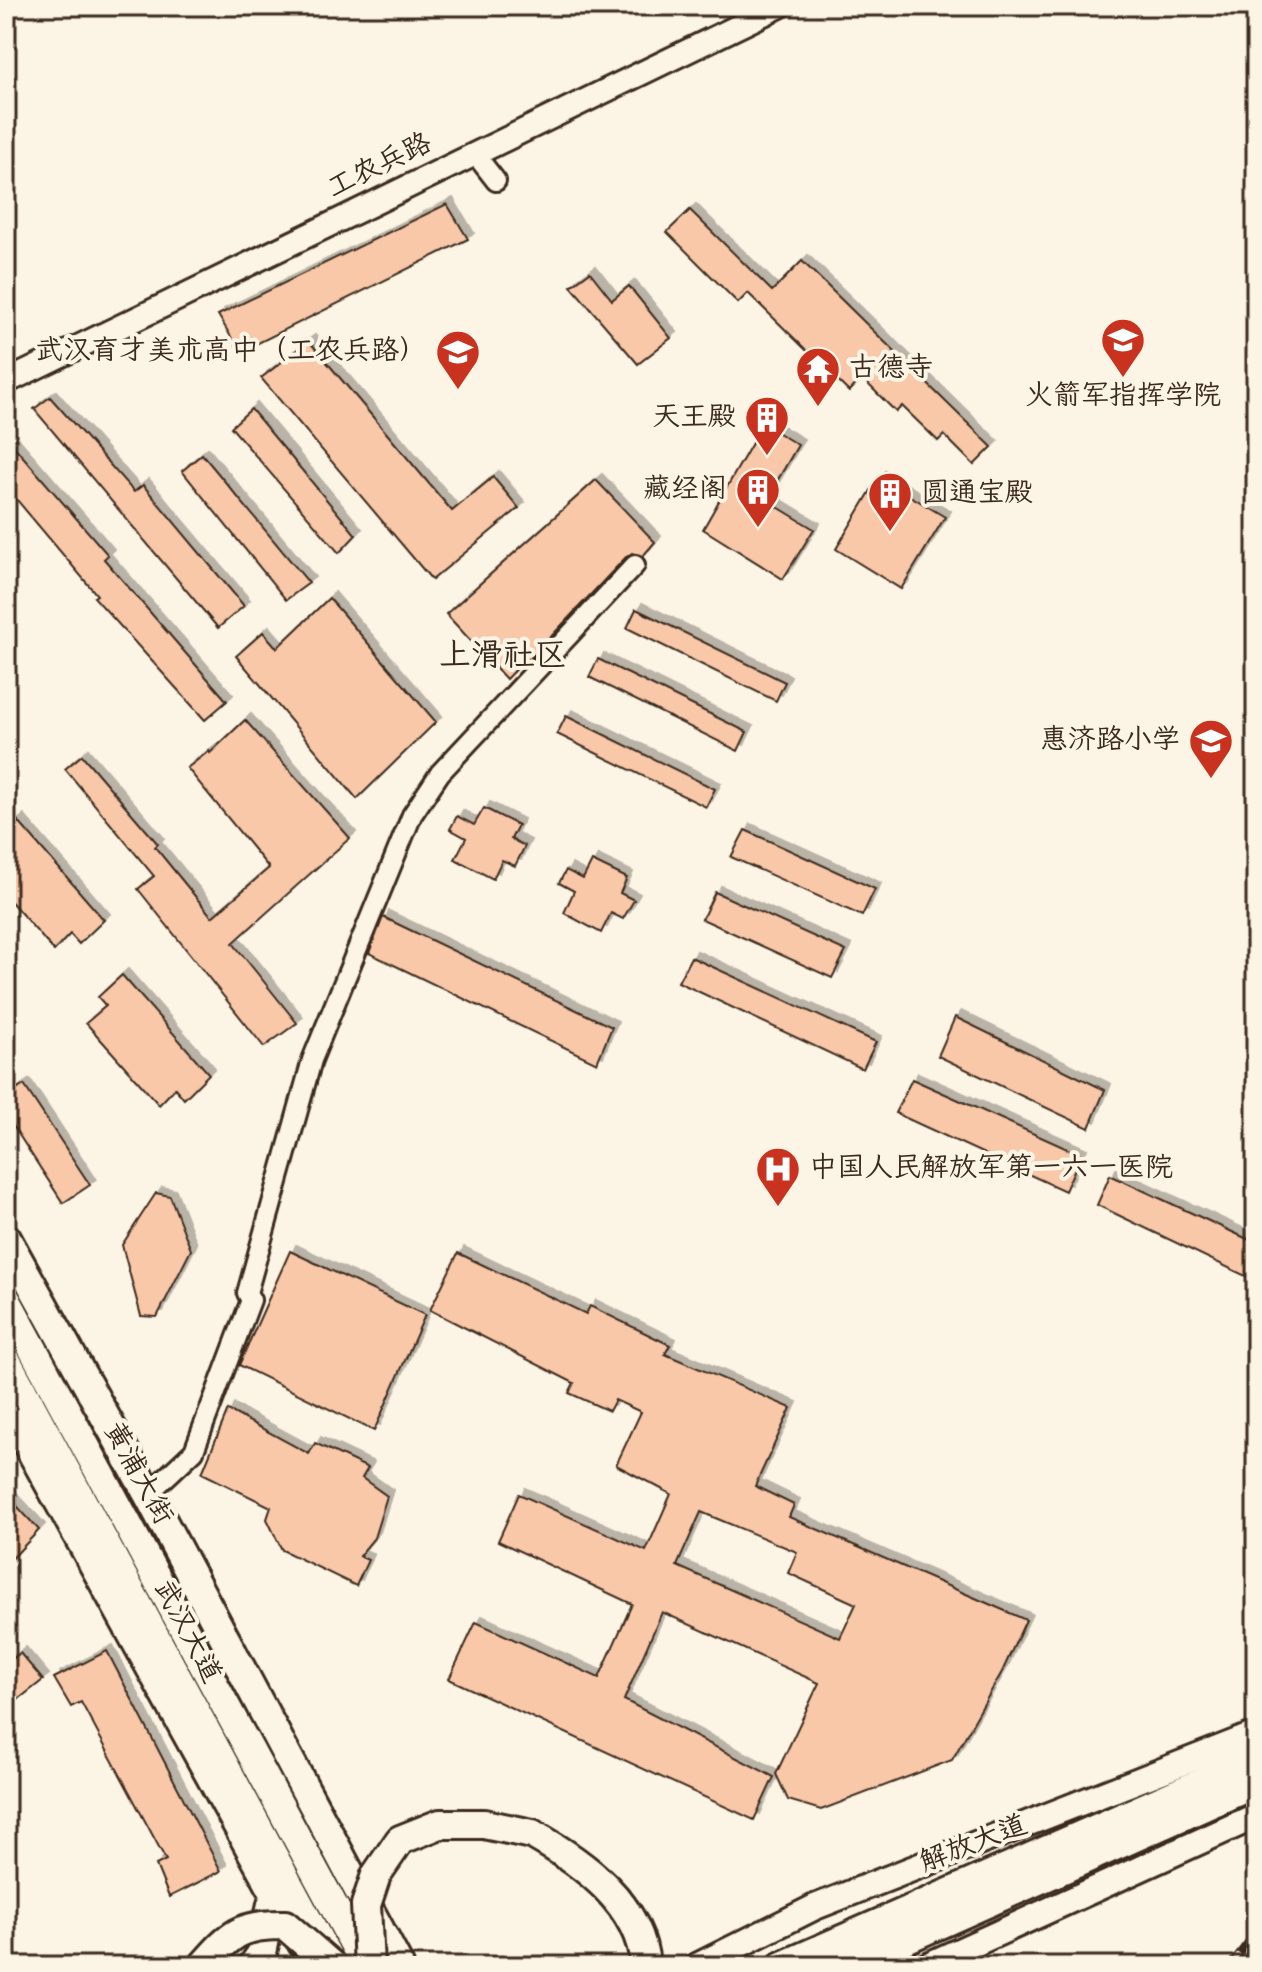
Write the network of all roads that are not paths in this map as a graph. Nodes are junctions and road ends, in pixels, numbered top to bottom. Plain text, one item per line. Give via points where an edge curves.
1 (757, 6) edge
2 (780, 6) edge
3 (475, 154) junction
4 (496, 181) dead end
5 (6, 371) edge
6 (6, 382) edge
7 (635, 565) dead end
8 (6, 1238) edge
9 (6, 1299) edge
10 (6, 1360) edge
11 (6, 1405) edge
12 (148, 1494) junction
13 (1256, 1734) edge
14 (1256, 1759) edge
15 (1256, 1783) edge
16 (1256, 1816) edge
17 (274, 1896) junction
18 (850, 1964) edge
19 (203, 1966) edge
20 (253, 1966) edge
21 (317, 1966) edge
22 (332, 1966) edge
23 (368, 1966) edge
24 (399, 1966) edge
25 (645, 1966) edge
26 (697, 1966) edge
27 (782, 1966) edge
28 (926, 1966) edge

1 - 5 street, 工农兵路
2 - 3 street, 工农兵路
3 - 4 street
3 - 6 street, 工农兵路
7 - 12 street via 440,773 412,815 312,1060 247,1293 251,1300 194,1451
8 - 12 main road, 黄浦大街
9 - 23 main road, 武汉大道
10 - 22 main road, 武汉大道
11 - 17 main road
12 - 24 main road, 黄浦大街
13 - 26 main road, 解放大道 via 815,1907
14 - 27 main road, 解放大道
15 - 18 main road
16 - 28 main road
17 - 20 main road via 262,1953
17 - 21 main road
19 - 22 main road, bridge via 232,1934 257,1924 285,1925
23 - 25 main road, bridge via 366,1905 376,1875 400,1840 440,1824 484,1824 532,1834 576,1859 609,1890 644,1945

